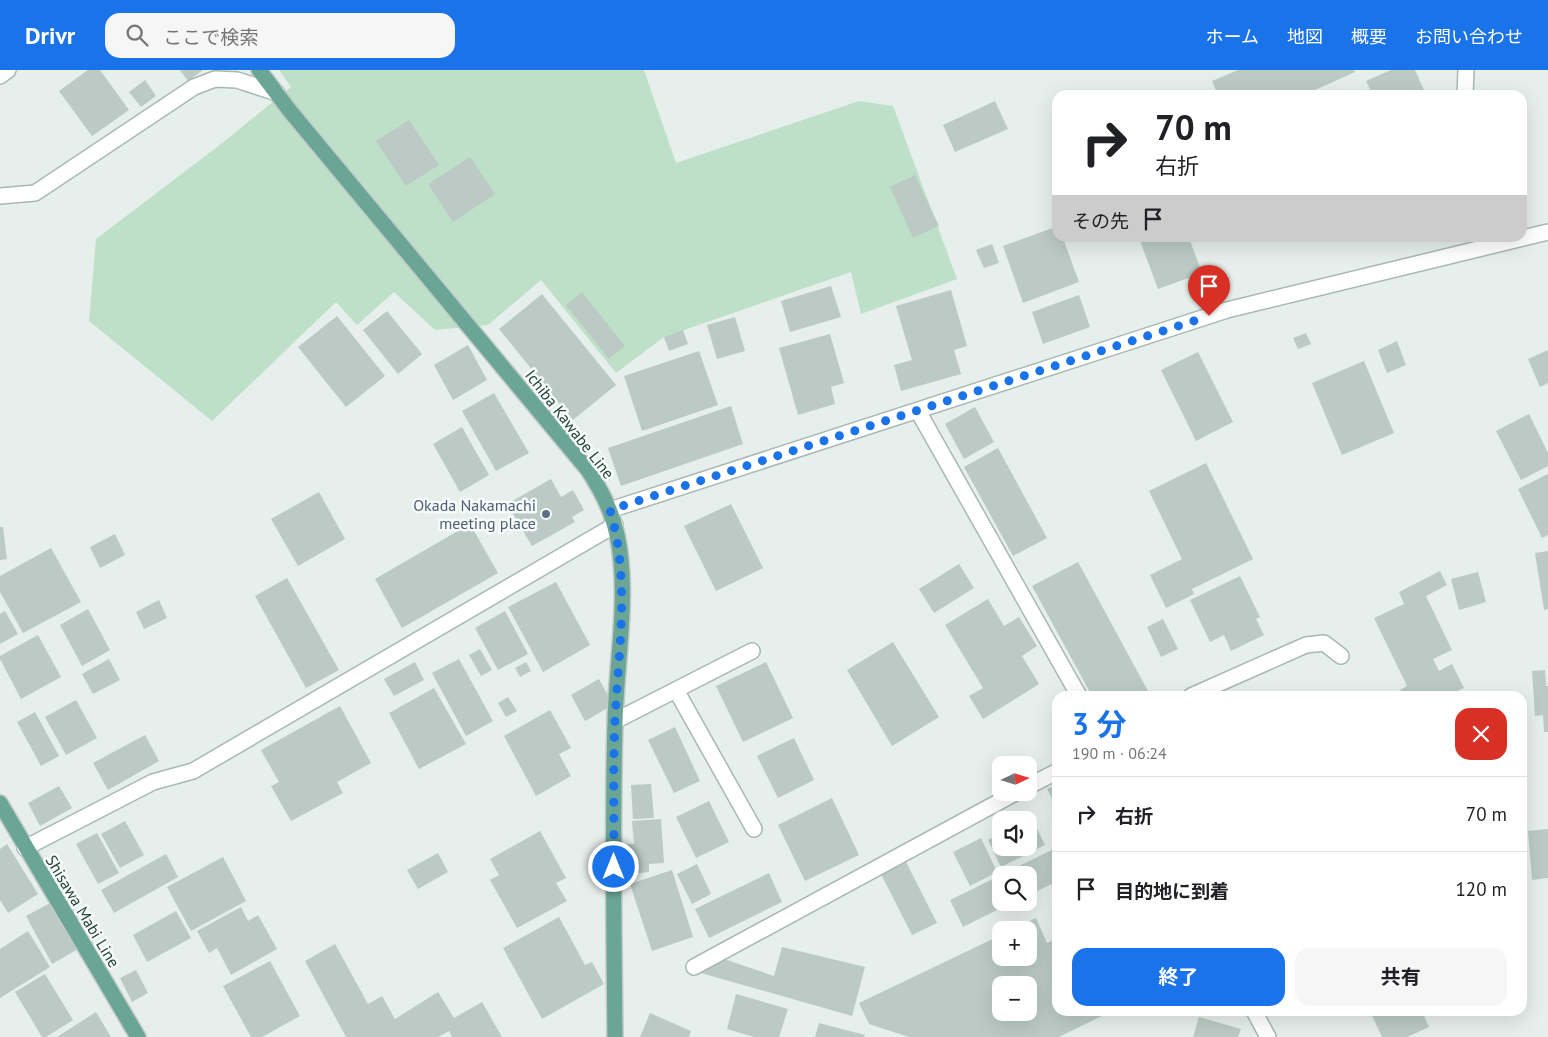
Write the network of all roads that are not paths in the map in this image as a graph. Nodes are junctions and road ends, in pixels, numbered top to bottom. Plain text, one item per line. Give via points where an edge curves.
1 (8, 70) edge
2 (259, 70) edge
3 (1466, 70) edge
4 (0, 76) edge
5 (1465, 90) edge
6 (276, 93) junction
7 (0, 196) edge
8 (1548, 232) edge
9 (1527, 235) edge
10 (1484, 242) edge
11 (1465, 245) edge
12 (918, 411) junction
13 (610, 510) junction
14 (615, 526) junction
15 (752, 651) dead end
16 (1342, 656) dead end
17 (676, 690) junction
18 (1076, 691) edge
19 (1203, 691) edge
20 (615, 721) junction
21 (1052, 774) edge
22 (1038, 781) edge
23 (1000, 801) edge
24 (0, 803) edge
25 (4, 819) edge
26 (754, 829) dead end
27 (25, 848) junction
28 (694, 967) dead end
29 (1257, 1016) edge
30 (138, 1037) edge
31 (615, 1037) edge
32 (1269, 1037) edge

1 - 4 street
2 - 6 main road, Ichiba Kawabe Line
3 - 5 street
6 - 7 street via 236,80 215,79 194,87 35,193
6 - 13 main road, Ichiba Kawabe Line via 588,470
8 - 9 street
10 - 11 street
11 - 12 street via 1227,310
12 - 13 street
12 - 18 street
13 - 14 main road, Ichiba Kawabe Line
14 - 20 main road, Ichiba Kawabe Line via 621,561
14 - 27 street via 193,770 153,782
15 - 17 street
16 - 19 street via 1324,643 1306,645
17 - 20 street
17 - 26 street
20 - 31 main road, Ichiba Kawabe Line
21 - 22 street
23 - 28 street
24 - 25 main road, Shisawa Mabi Line
25 - 27 main road, Shisawa Mabi Line
27 - 30 main road, Shisawa Mabi Line
29 - 32 street

